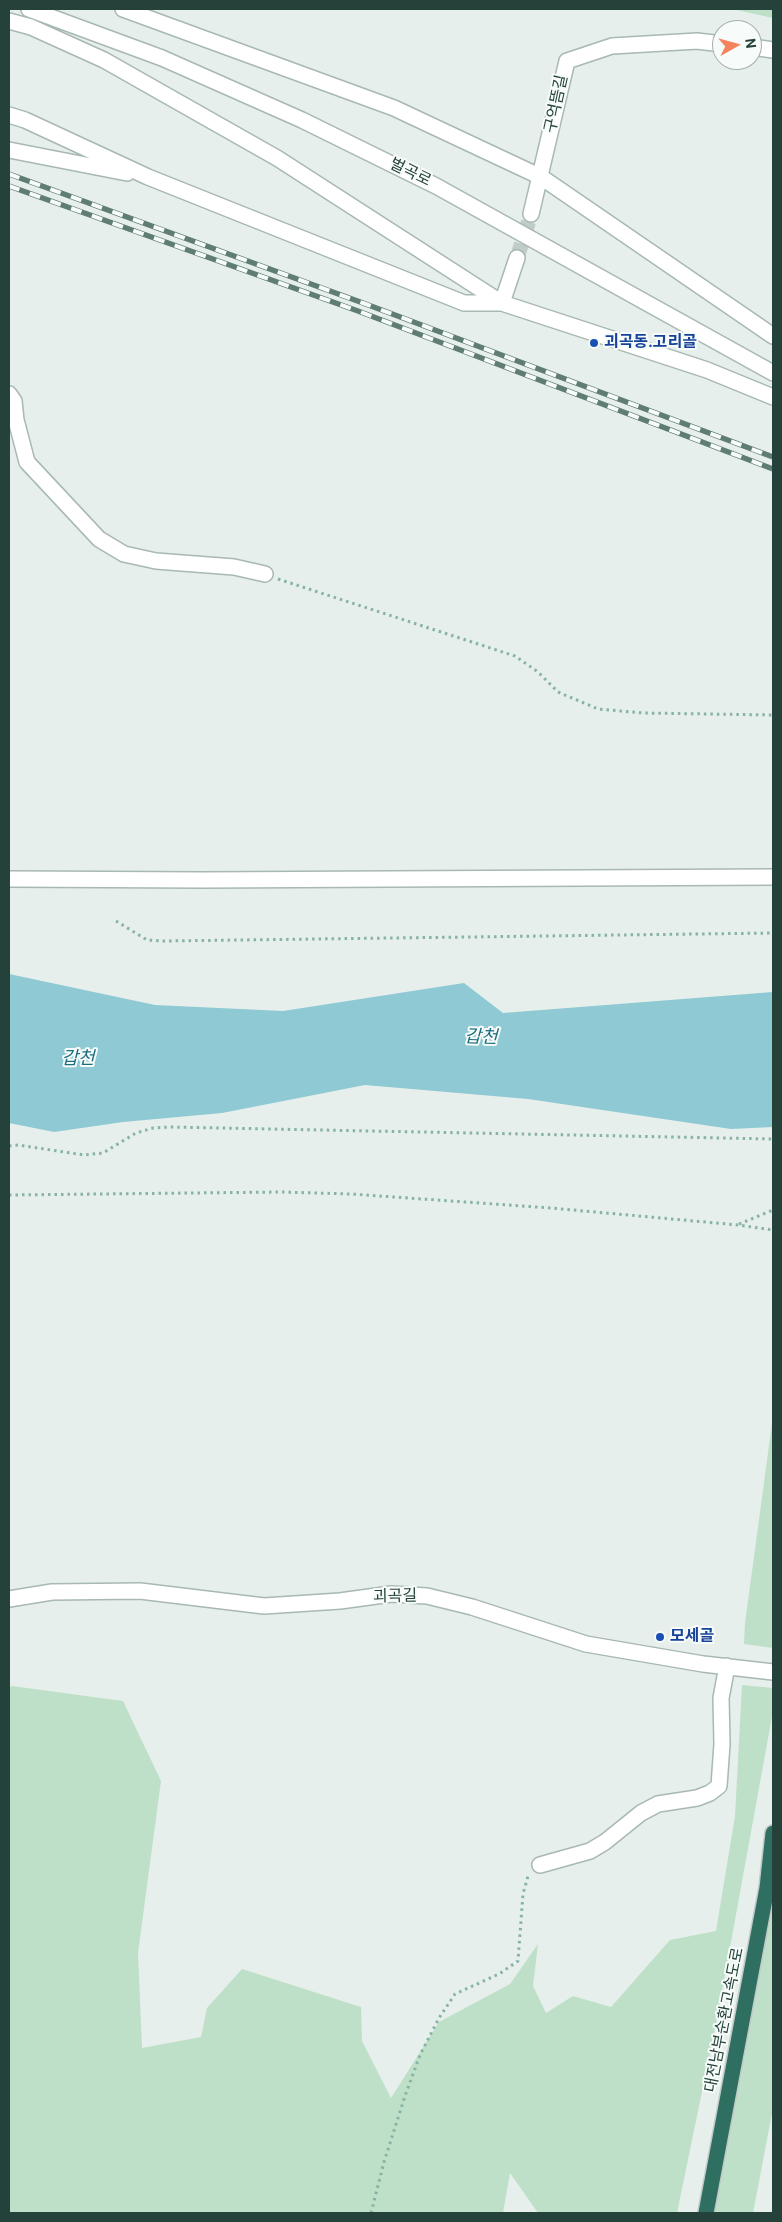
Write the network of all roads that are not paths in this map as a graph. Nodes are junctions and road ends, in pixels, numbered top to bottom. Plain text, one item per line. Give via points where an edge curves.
1 (29, 9) edge
2 (123, 9) edge
3 (9, 21) edge
4 (712, 43) edge
5 (9, 115) edge
6 (9, 150) edge
7 (148, 177) junction
8 (541, 177) junction
9 (531, 214) tunnel mouth
10 (517, 258) tunnel mouth
11 (502, 302) junction
12 (773, 336) edge
13 (773, 373) edge
14 (9, 394) edge
15 (773, 397) edge
16 (266, 574) road end
17 (773, 877) edge
18 (9, 879) edge
19 (9, 1599) edge
20 (727, 1666) junction
21 (773, 1672) edge
22 (773, 1834) edge
23 (540, 1865) road end
24 (706, 2213) edge

1 - 13 street, 벌곡로 via 162,58 302,120 436,186
2 - 8 street via 394,108
3 - 11 street via 31,27 104,60 277,158
4 - 8 street, 구억뜸길 via 612,46 566,61
5 - 7 street
6 - 7 street
7 - 11 street via 464,303
8 - 9 street, 구억뜸길
8 - 12 street
10 - 11 street
11 - 15 street via 707,370
14 - 16 street via 14,401 27,462 99,539 132,556 234,567
17 - 18 street
19 - 20 street, 괴곡길 via 52,1592 140,1591 264,1606 391,1594 427,1596 586,1644
20 - 21 street, 괴곡길
20 - 23 street via 721,1698 719,1786 697,1798 658,1804 590,1852
22 - 24 highway, 대전남부순환고속도로 via 767,1888

